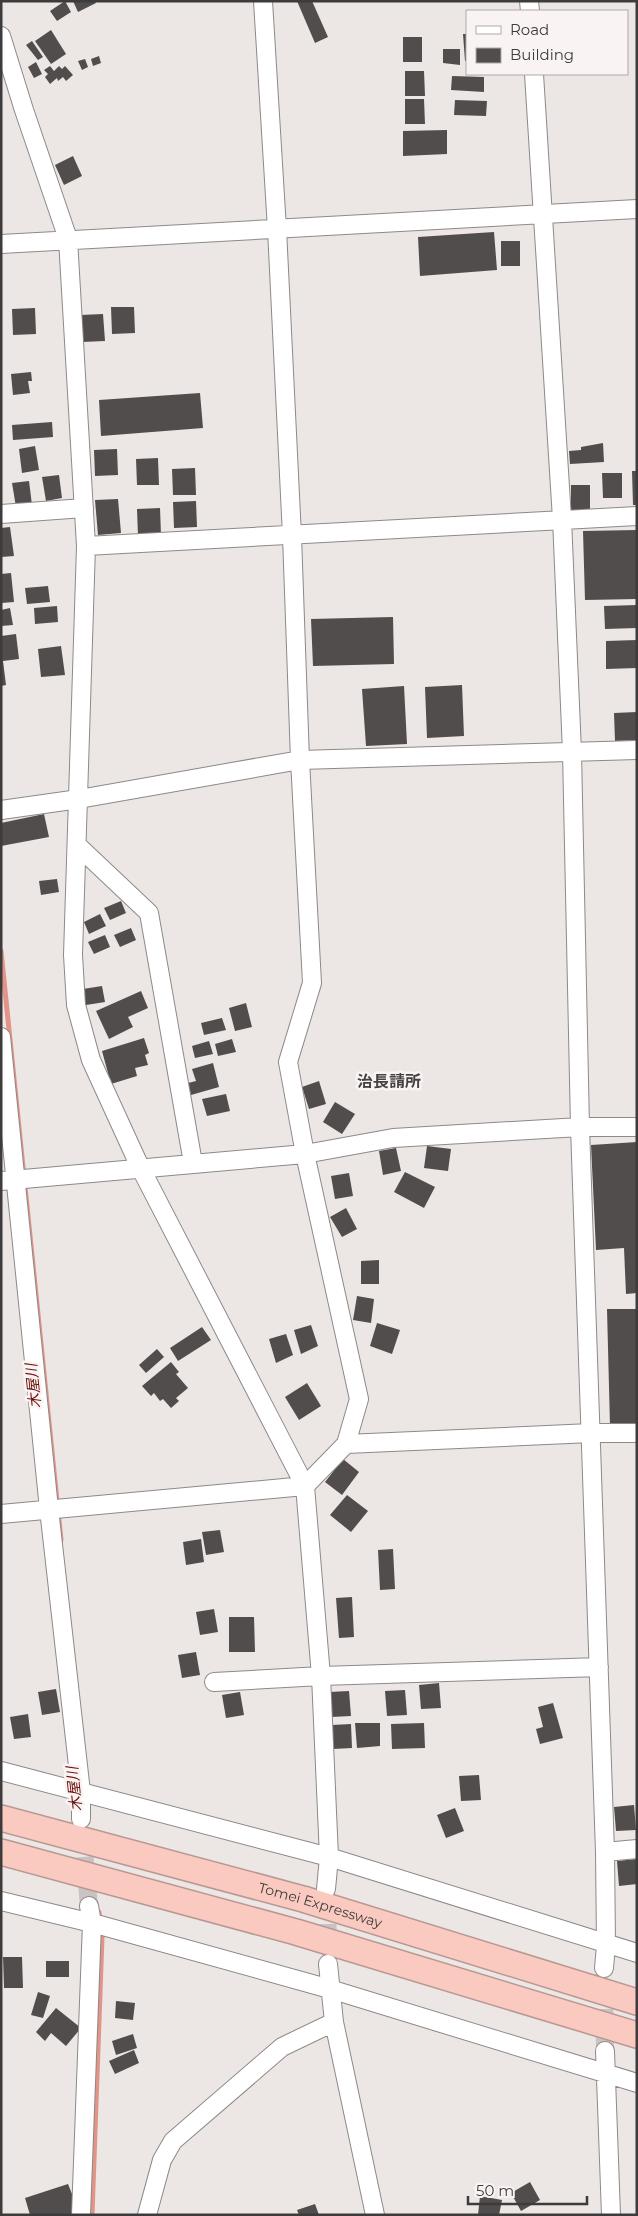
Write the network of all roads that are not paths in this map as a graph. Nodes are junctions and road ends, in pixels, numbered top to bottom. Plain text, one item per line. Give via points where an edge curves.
1 (263, 1) edge
2 (1, 36) edge
3 (534, 75) edge
4 (637, 209) edge
5 (544, 214) junction
6 (277, 229) junction
7 (68, 239) junction
8 (1, 244) edge
9 (84, 508) junction
10 (1, 514) edge
11 (637, 516) edge
12 (562, 519) junction
13 (292, 536) junction
14 (86, 546) junction
15 (637, 750) edge
16 (572, 752) junction
17 (300, 760) junction
18 (79, 799) junction
19 (1, 810) edge
20 (77, 845) junction
21 (1, 1037) edge
22 (637, 1126) edge
23 (580, 1128) junction
24 (305, 1154) junction
25 (193, 1163) junction
26 (140, 1167) junction
27 (16, 1180) edge
28 (591, 1433) junction
29 (637, 1433) edge
30 (346, 1444) junction
31 (305, 1486) junction
32 (54, 1509) junction
33 (1, 1514) edge
34 (599, 1667) junction
35 (321, 1676) junction
36 (214, 1682) dead end
37 (1, 1771) edge
38 (81, 1792) junction
39 (1, 1818) edge
40 (81, 1819) tunnel mouth
41 (637, 1849) edge
42 (1, 1852) edge
43 (605, 1852) junction
44 (329, 1857) junction
45 (326, 1889) tunnel mouth
46 (1, 1901) edge
47 (96, 1920) junction
48 (606, 1945) junction
49 (637, 1954) edge
50 (328, 1964) tunnel mouth
51 (604, 1968) tunnel mouth
52 (330, 1989) junction
53 (637, 2002) edge
54 (334, 2022) junction
55 (637, 2035) edge
56 (605, 2051) tunnel mouth
57 (607, 2073) junction
58 (637, 2083) edge
59 (81, 2215) edge
60 (147, 2215) edge
61 (376, 2215) edge
62 (611, 2215) edge

1 - 6 street
2 - 7 street
3 - 5 street
4 - 5 street
5 - 6 street
5 - 12 street
6 - 7 street
6 - 13 street
7 - 8 street
7 - 9 street
9 - 10 street
9 - 14 street
11 - 12 street
12 - 13 street
12 - 16 street
13 - 14 street
13 - 17 street
14 - 18 street
15 - 16 street
16 - 17 street
16 - 23 street
17 - 18 street
17 - 24 street via 312,983 288,1062
18 - 19 street
18 - 20 street
20 - 25 street via 148,913
20 - 26 street via 73,955 76,1005 91,1060
21 - 27 street
22 - 23 street
23 - 24 street via 393,1138
23 - 28 street
24 - 25 street
24 - 30 street via 359,1399
25 - 26 street
26 - 27 street
26 - 31 street
27 - 32 street
28 - 29 street
28 - 30 street
28 - 34 street
30 - 31 street
31 - 32 street
31 - 35 street
32 - 33 street
32 - 38 street
34 - 35 street
34 - 43 street
35 - 36 street
35 - 44 street
37 - 38 street
38 - 40 street
38 - 44 street
39 - 53 highway, Tomei Expressway via 303,1899
41 - 43 street
42 - 55 highway via 296,1932
43 - 48 street
44 - 45 street
44 - 48 street
46 - 47 street
47 - 52 street
47 - 59 street
48 - 49 street
48 - 51 street
50 - 52 street
52 - 54 street
52 - 57 street
54 - 60 street via 282,2047 173,2141 162,2160
54 - 61 street
56 - 57 street
57 - 58 street
57 - 62 street

